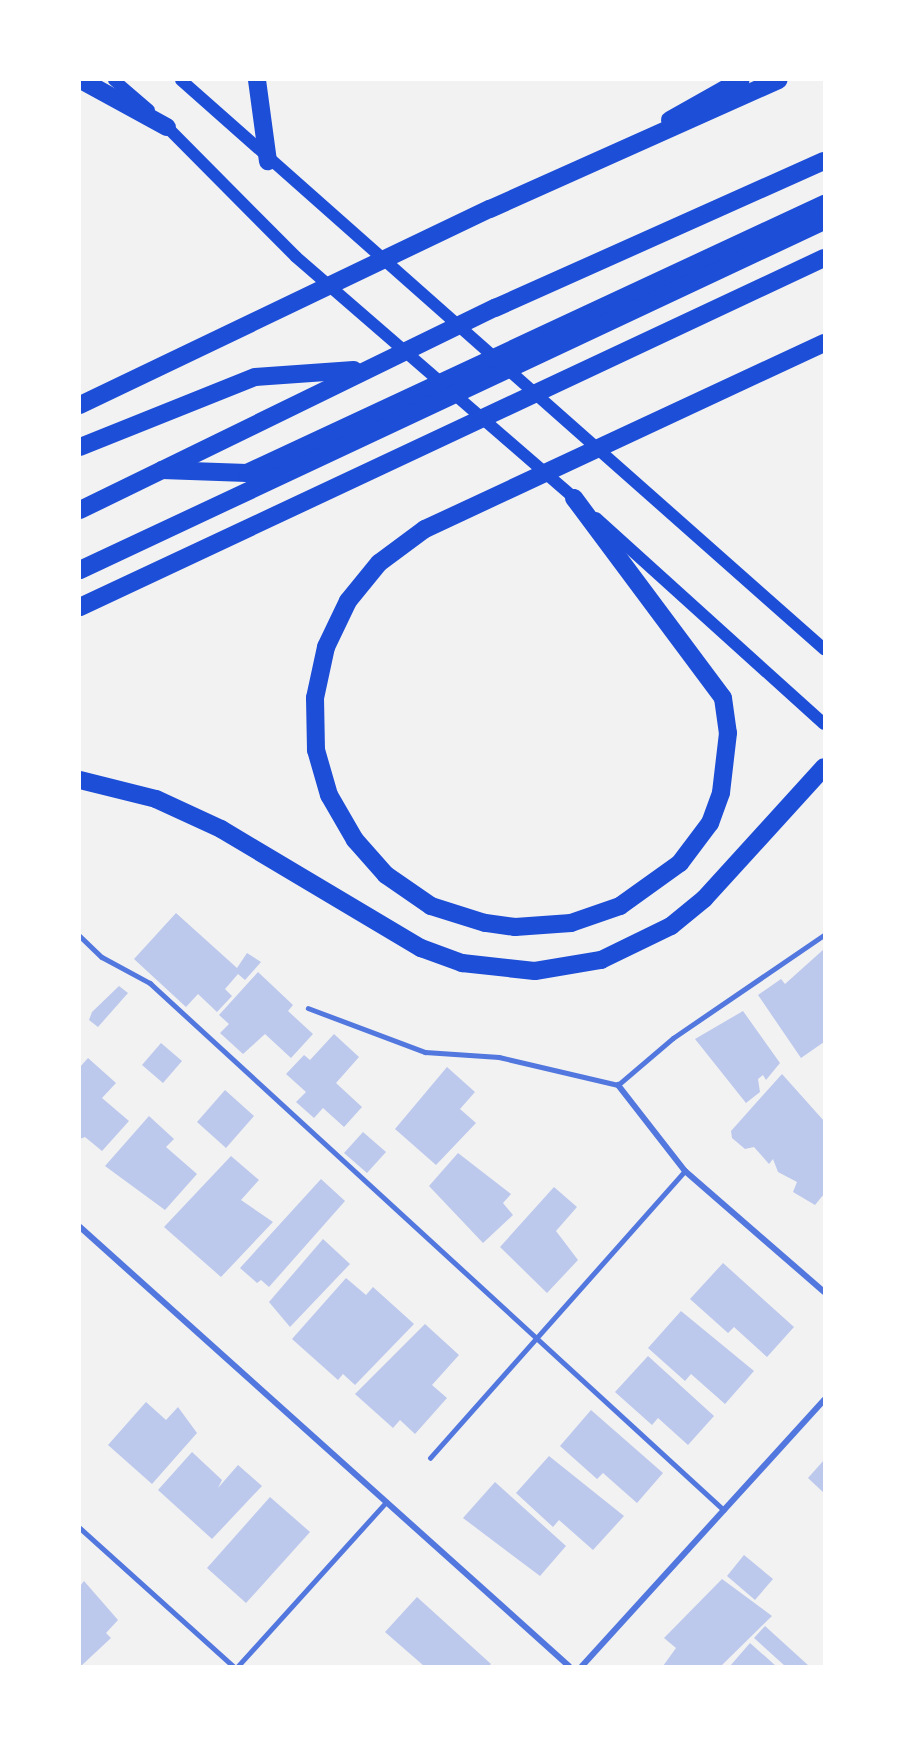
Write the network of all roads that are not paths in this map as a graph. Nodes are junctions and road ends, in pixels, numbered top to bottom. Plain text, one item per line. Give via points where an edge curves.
1 (81, 80) edge
2 (114, 80) edge
3 (181, 80) edge
4 (257, 80) edge
5 (741, 80) edge
6 (778, 80) edge
7 (167, 127) junction
8 (627, 149) junction
9 (268, 161) junction
10 (825, 161) edge
11 (825, 204) edge
12 (825, 221) edge
13 (825, 258) edge
14 (825, 344) edge
15 (365, 369) junction
16 (80, 405) edge
17 (80, 447) edge
18 (160, 470) junction
19 (574, 498) junction
20 (80, 510) edge
21 (80, 570) edge
22 (80, 607) edge
23 (825, 649) edge
24 (825, 724) edge
25 (825, 767) edge
26 (80, 780) edge
27 (825, 935) edge
28 (80, 936) edge
29 (308, 1008) dead end
30 (618, 1085) junction
31 (686, 1171) junction
32 (80, 1227) edge
33 (825, 1292) edge
34 (538, 1339) junction
35 (825, 1400) edge
36 (430, 1458) dead end
37 (386, 1502) junction
38 (724, 1510) junction
39 (80, 1528) edge
40 (233, 1666) edge
41 (238, 1666) edge
42 (569, 1666) edge
43 (582, 1666) edge

1 - 7 highway
2 - 7 main road
3 - 9 main road
4 - 9 highway
5 - 8 highway
6 - 8 highway
7 - 19 main road via 296,256
8 - 16 highway
9 - 23 main road via 361,238
10 - 15 highway
11 - 18 highway via 247,473
12 - 21 highway
13 - 22 highway
14 - 19 highway via 425,530 379,563 348,601 326,647 315,698 316,750 329,795 355,840 386,875 431,906 485,923 515,927 571,923 620,906 680,863 710,823 721,793 728,733 723,698
15 - 17 highway via 255,377
15 - 18 highway
18 - 20 highway
19 - 24 main road
25 - 26 highway via 704,899 671,926 601,960 535,971 462,963 421,948 221,829 156,799
27 - 30 lane via 673,1038
28 - 34 lane via 102,957 150,983
29 - 30 lane via 425,1052 499,1057
30 - 31 street
31 - 33 street
31 - 34 lane
32 - 37 street
34 - 36 lane
34 - 38 lane
35 - 38 street
37 - 41 lane
37 - 42 street
38 - 43 street
39 - 40 lane

